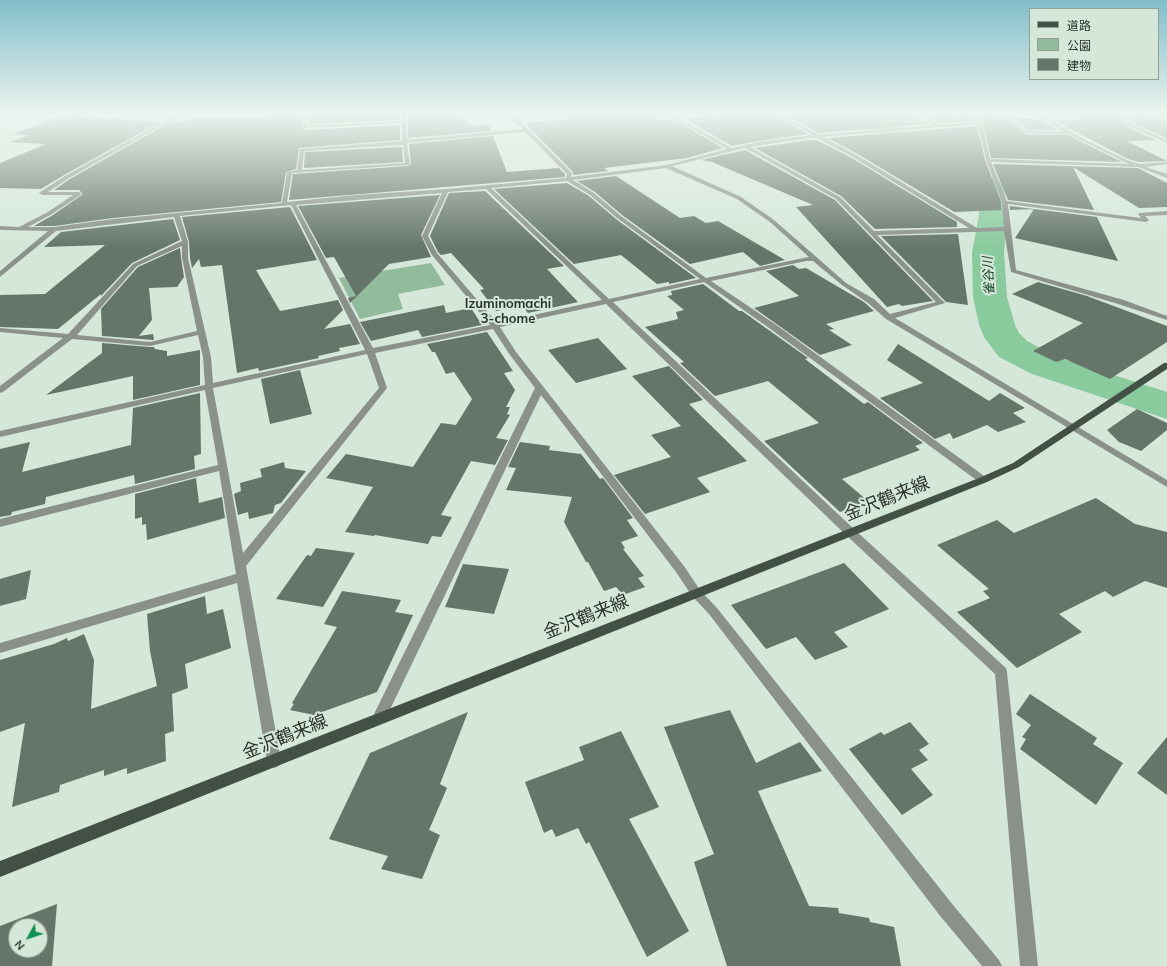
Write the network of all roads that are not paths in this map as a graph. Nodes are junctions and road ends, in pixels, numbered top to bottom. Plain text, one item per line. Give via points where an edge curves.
1 (100, 158) edge
2 (301, 158) edge
3 (407, 158) edge
4 (554, 158) edge
5 (699, 158) edge
6 (767, 158) edge
7 (858, 158) edge
8 (1120, 158) edge
9 (988, 160) joint
10 (1167, 163) edge
11 (667, 166) junction
12 (1138, 166) junction
13 (299, 171) junction
14 (1167, 176) edge
15 (568, 179) junction
16 (487, 187) junction
17 (446, 191) junction
18 (1005, 202) junction
19 (293, 204) junction
20 (284, 205) junction
21 (1167, 213) edge
22 (177, 216) junction
23 (0, 228) edge
24 (19, 229) junction
25 (54, 229) junction
26 (1004, 229) junction
27 (978, 230) junction
28 (872, 233) junction
29 (185, 242) junction
30 (815, 259) junction
31 (0, 275) edge
32 (705, 280) junction
33 (608, 302) junction
34 (889, 317) junction
35 (1167, 318) edge
36 (495, 326) junction
37 (0, 330) edge
38 (202, 332) junction
39 (71, 336) junction
40 (370, 351) junction
41 (1167, 365) edge
42 (209, 387) junction
43 (540, 387) junction
44 (0, 390) edge
45 (1074, 428) junction
46 (0, 434) edge
47 (223, 467) junction
48 (983, 480) junction
49 (1167, 484) edge
50 (0, 523) edge
51 (851, 533) junction
52 (241, 571) junction
53 (696, 593) junction
54 (0, 648) edge
55 (379, 718) junction
56 (274, 761) junction
57 (0, 869) edge
58 (993, 966) edge
59 (1028, 966) edge

1 - 24 street via 42,193 79,194
2 - 13 street
3 - 13 street via 408,164
4 - 15 street via 570,174
5 - 11 street
6 - 28 street via 838,198
7 - 27 street
8 - 12 street
9 - 12 street
9 - 18 street
10 - 12 street
11 - 15 street
11 - 30 street via 739,198 772,221
12 - 14 street
13 - 20 street via 290,172
15 - 16 street
15 - 32 street via 592,194
16 - 17 street
16 - 33 street
17 - 19 street
17 - 36 street via 425,236 434,254
18 - 21 street via 1146,220 1141,214
18 - 26 street
19 - 20 street
19 - 40 street
20 - 22 street
22 - 25 street
22 - 29 street
23 - 24 street
24 - 25 street
25 - 31 street
26 - 27 street
26 - 35 street via 1014,271
27 - 28 street
28 - 34 street via 941,303
29 - 38 street via 185,258
29 - 39 street via 134,265
30 - 32 street
30 - 34 street
32 - 33 street
32 - 48 street
33 - 36 street
33 - 51 street
34 - 45 street
36 - 40 street
36 - 43 street
37 - 39 street
38 - 39 street via 150,344
38 - 42 street
39 - 44 street
40 - 42 street
40 - 52 street via 383,388
41 - 45 main road, 金沢鶴来線
42 - 46 street
42 - 47 street
43 - 53 street
43 - 55 street
45 - 48 main road, 金沢鶴来線 via 1016,465
45 - 49 street
47 - 50 street
47 - 52 street
48 - 51 main road, 金沢鶴来線
51 - 53 main road, 金沢鶴来線
51 - 59 street via 1001,672
52 - 54 street
52 - 56 street
53 - 55 main road, 金沢鶴来線
53 - 58 street via 713,611
55 - 56 main road, 金沢鶴来線
56 - 57 main road, 金沢鶴来線

